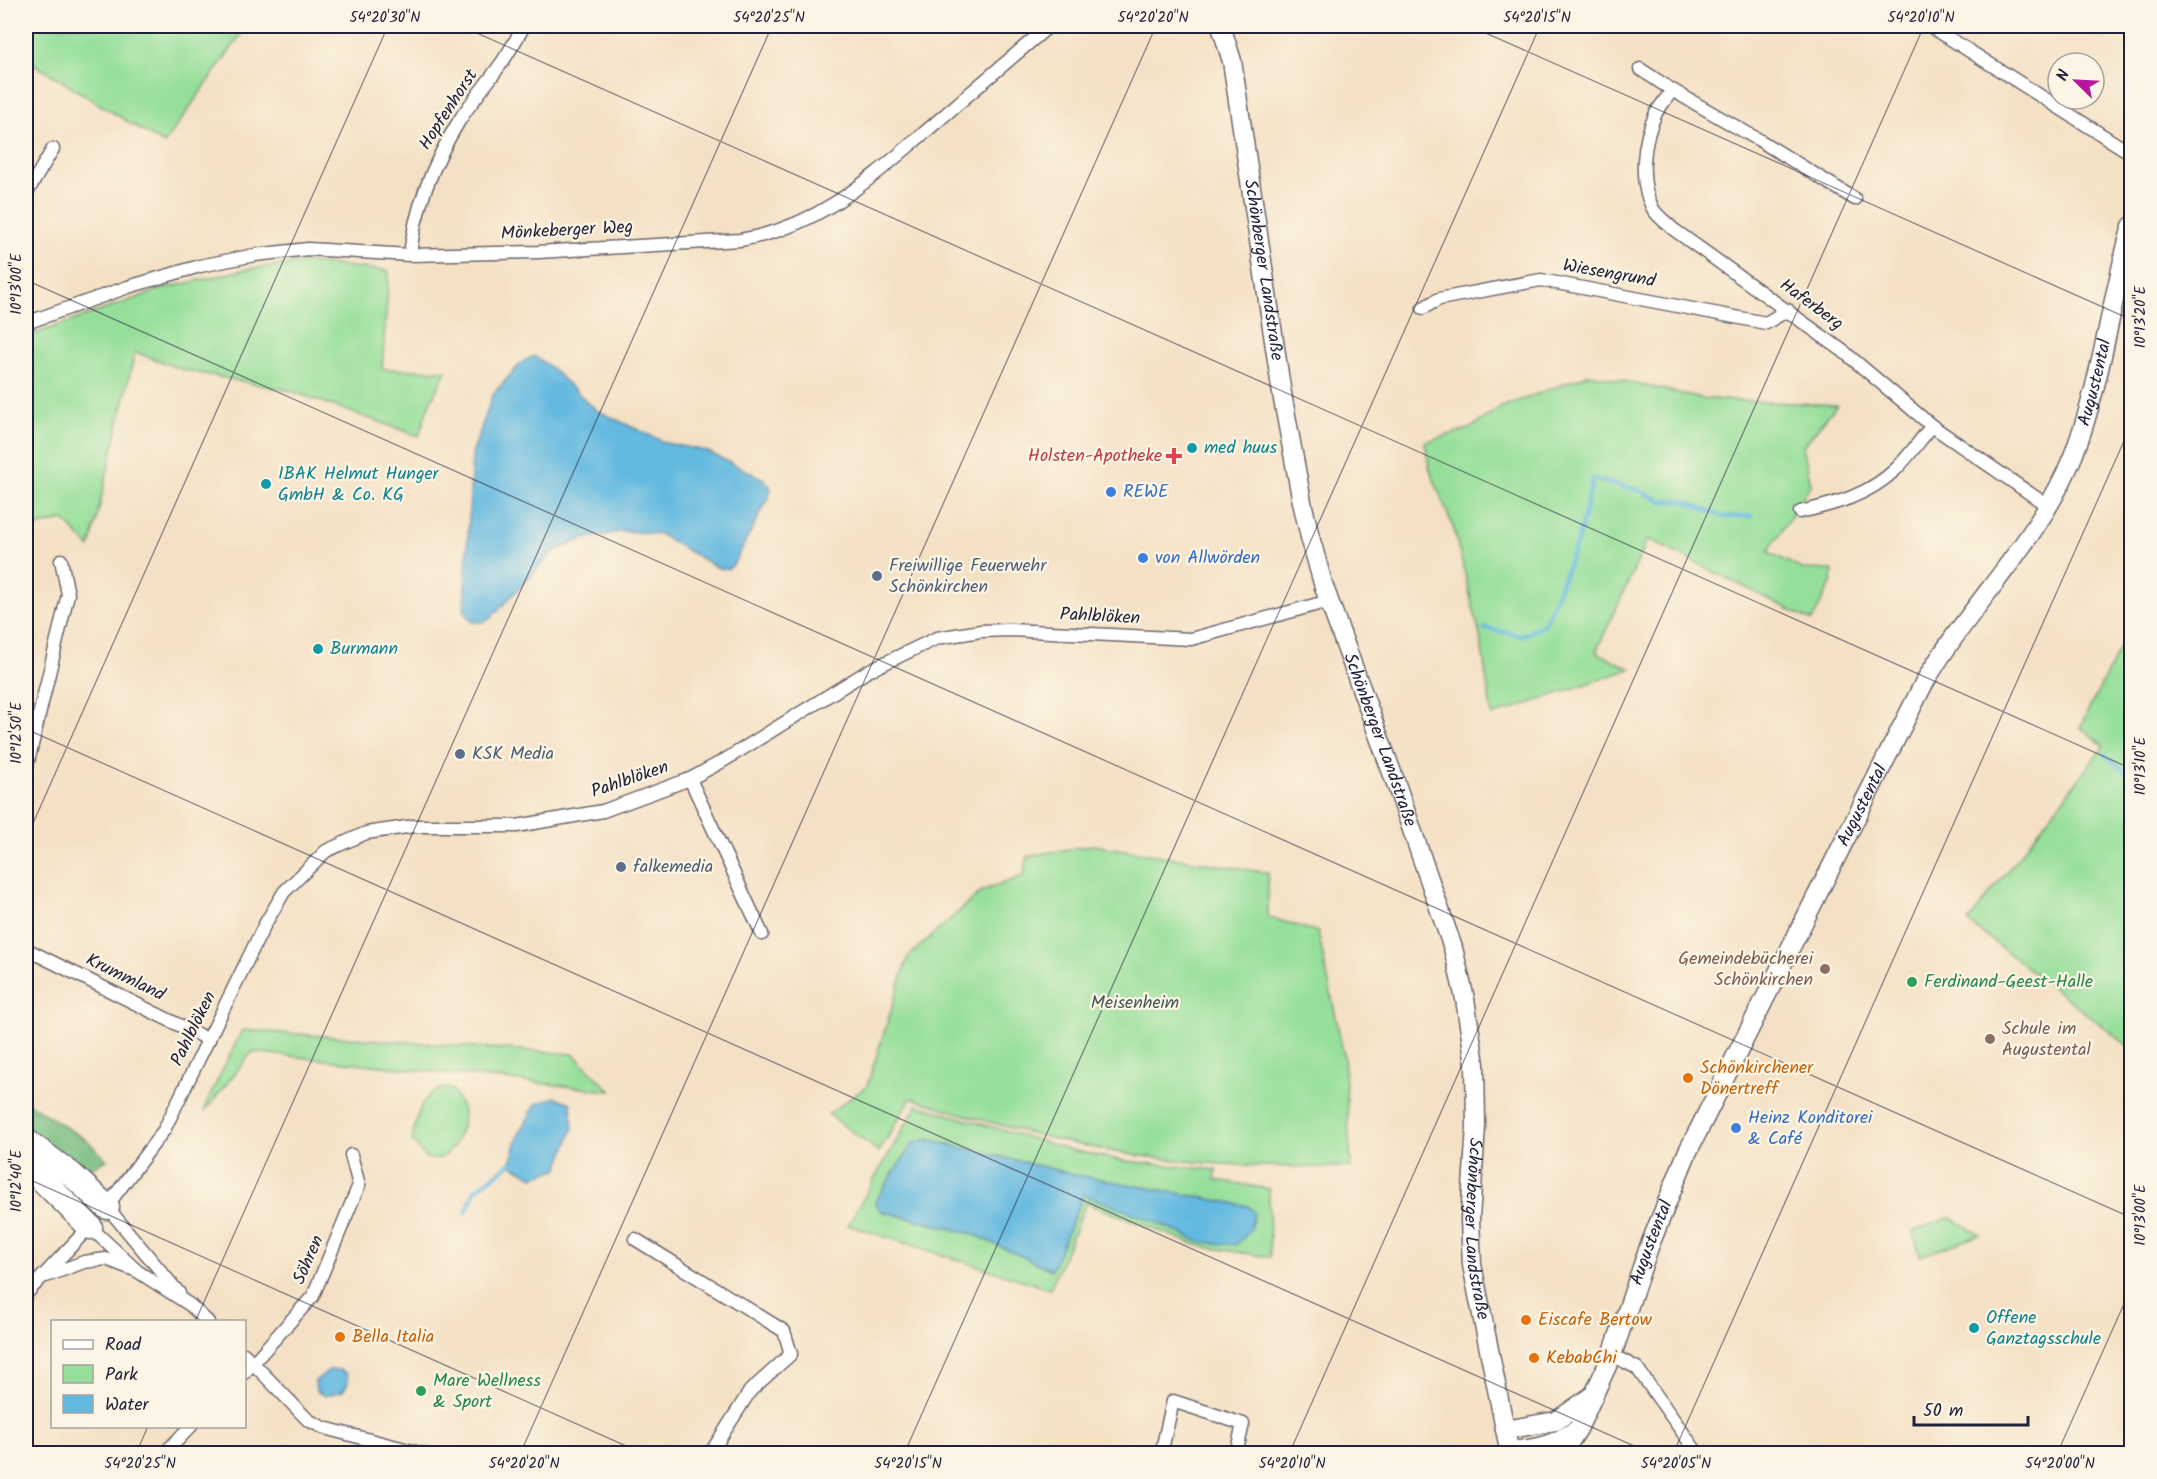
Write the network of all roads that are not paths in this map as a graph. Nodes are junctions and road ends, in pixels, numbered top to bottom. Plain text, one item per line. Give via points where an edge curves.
1 (524, 26) edge
2 (1049, 26) edge
3 (1221, 26) edge
4 (1930, 26) edge
5 (1640, 69) dead end
6 (1672, 90) junction
7 (53, 149) dead end
8 (2132, 154) edge
9 (26, 194) edge
10 (1855, 199) dead end
11 (2132, 226) edge
12 (410, 255) junction
13 (1423, 308) dead end
14 (1788, 310) junction
15 (26, 321) edge
16 (1932, 426) junction
17 (2048, 506) junction
18 (1800, 512) dead end
19 (61, 560) dead end
20 (1329, 601) junction
21 (26, 770) edge
22 (690, 779) junction
23 (762, 934) dead end
24 (26, 949) edge
25 (209, 1040) junction
26 (26, 1141) edge
27 (351, 1155) dead end
28 (26, 1164) edge
29 (107, 1207) junction
30 (90, 1227) junction
31 (635, 1239) dead end
32 (137, 1271) junction
33 (42, 1277) junction
34 (26, 1294) edge
35 (190, 1305) junction
36 (206, 1320) edge
37 (1612, 1355) junction
38 (249, 1359) edge
39 (1595, 1394) junction
40 (189, 1428) edge
41 (1578, 1428) junction
42 (1505, 1430) junction
43 (1509, 1452) edge
44 (164, 1454) edge
45 (424, 1454) edge
46 (710, 1454) edge
47 (1161, 1454) edge
48 (1236, 1454) edge
49 (1562, 1454) edge
50 (1698, 1454) edge

1 - 12 street, Hopfenhorst via 439,155 412,232
2 - 12 street, Mönkeberger Weg via 868,181 808,220 783,229 730,241
3 - 20 street, Schönberger Landstraße via 1232,61 1302,502
4 - 8 street
5 - 6 street
6 - 10 street
6 - 14 street, Haferberg via 1649,133 1644,160 1645,182 1654,209 1673,229
7 - 9 street
11 - 17 street, Augustental via 2091,399 2073,457
12 - 15 street, Mönkeberger Weg via 308,249 255,255 200,266
13 - 14 street, Wiesengrund via 1439,299 1541,280 1766,322
14 - 16 street, Haferberg
16 - 17 street, Haferberg
16 - 18 street via 1880,482 1836,504
17 - 37 street, Augustental via 1944,651 1913,705 1687,1153
19 - 21 street via 68,594
20 - 22 street, Pahlblöken via 1191,639 1010,630 937,638 868,671
20 - 42 street, Schönberger Landstraße via 1453,948 1465,999 1475,1064 1472,1265
22 - 23 street
22 - 25 street, Pahlblöken via 603,811 517,826 398,827 366,833 326,851 284,892 264,924
24 - 25 street, Krummland
25 - 29 street, Pahlblöken via 164,1130
26 - 29 highway
27 - 38 street, Söhren via 359,1185 313,1296
28 - 30 highway
29 - 30 street, Pahlblöken
29 - 35 street
30 - 32 street
30 - 33 street, Pahlblöken
31 - 46 street via 784,1331 791,1354 750,1391
32 - 33 street via 106,1259 84,1262
32 - 35 street
33 - 34 street, Pahlblöken
35 - 36 street
37 - 39 street, Augustental
37 - 50 street via 1636,1368
38 - 45 street via 300,1414 316,1424
39 - 41 street, Augustental
39 - 42 street via 1556,1421
40 - 44 street
41 - 43 street via 1541,1448
41 - 49 street, Augustental
42 - 43 street, Schönberger Landstraße
47 - 48 street via 1173,1401 1243,1424

